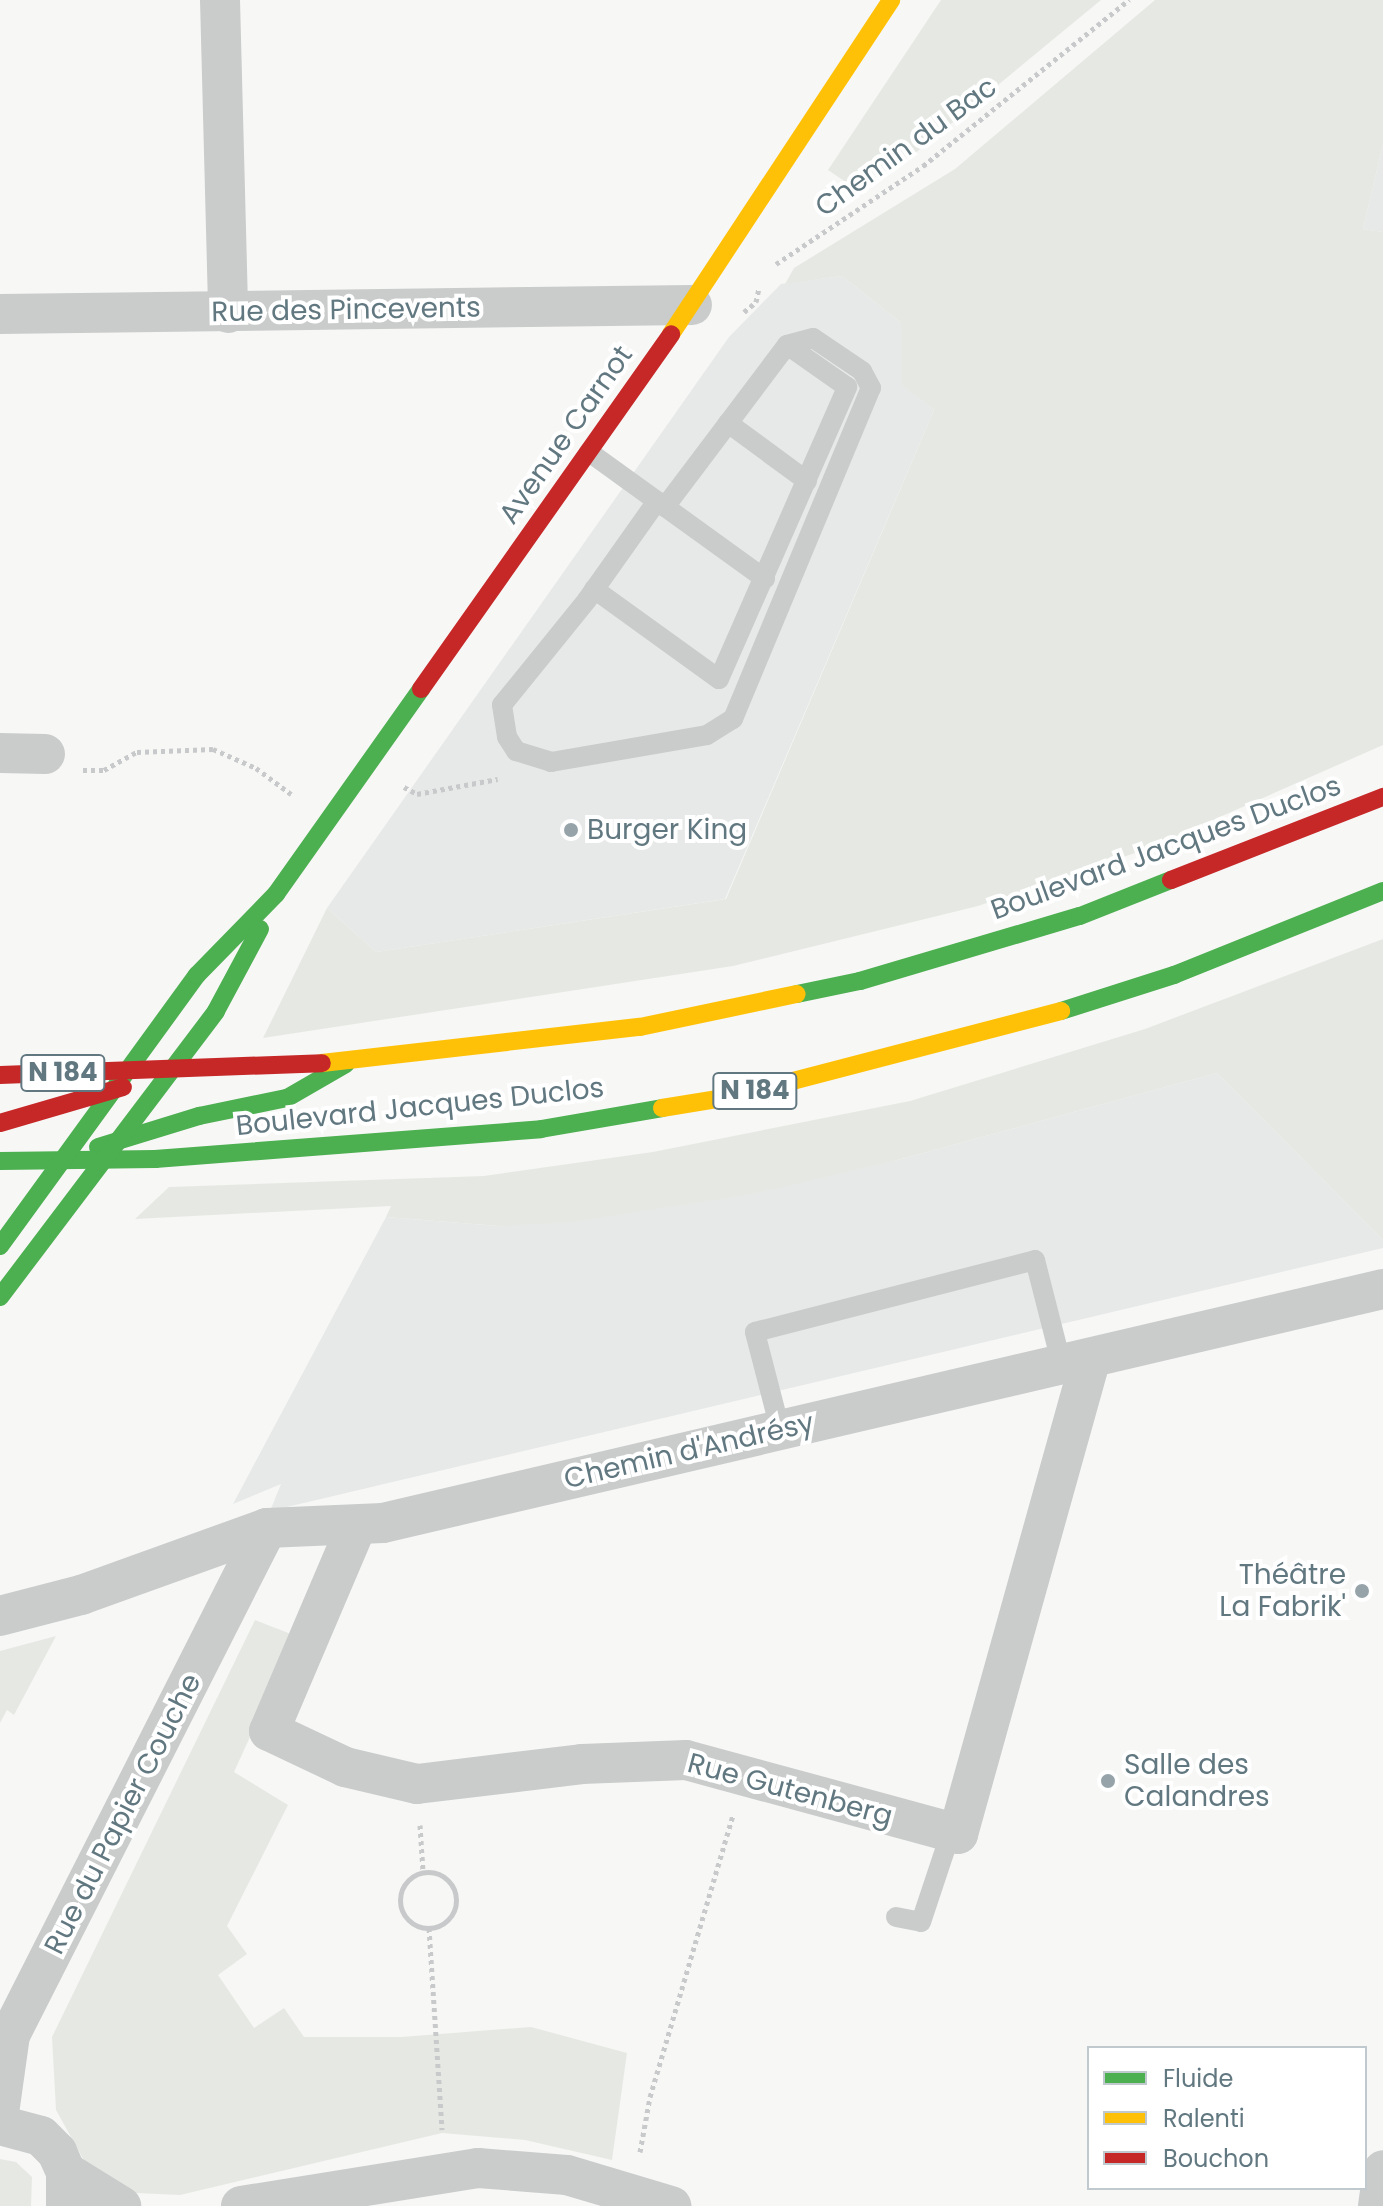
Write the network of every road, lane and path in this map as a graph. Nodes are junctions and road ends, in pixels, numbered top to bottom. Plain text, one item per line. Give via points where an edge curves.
1 (220, 0) edge
2 (891, 0) edge
3 (1129, 0) edge
4 (762, 273) dead end
5 (692, 305) junction
6 (228, 313) junction
7 (0, 314) edge
8 (787, 345) junction
9 (728, 423) junction
10 (589, 452) junction
11 (807, 481) junction
12 (661, 504) junction
13 (765, 579) junction
14 (594, 589) junction
15 (0, 753) edge
16 (45, 754) joint
17 (1383, 797) edge
18 (327, 821) junction
19 (1383, 891) edge
20 (276, 894) junction
21 (354, 1058) junction
22 (127, 1070) junction
23 (171, 1073) junction
24 (0, 1075) edge
25 (112, 1090) junction
26 (0, 1123) edge
27 (119, 1138) junction
28 (0, 1161) edge
29 (100, 1162) junction
30 (59, 1163) junction
31 (0, 1246) edge
32 (1383, 1289) edge
33 (0, 1297) edge
34 (1076, 1364) junction
35 (780, 1429) junction
36 (357, 1525) junction
37 (267, 1528) junction
38 (0, 1616) edge
39 (744, 1775) junction
40 (951, 1832) junction
41 (896, 1917) dead end
42 (429, 1928) junction
43 (0, 2106) edge
44 (0, 2125) edge
45 (1383, 2170) edge
46 (444, 2171) junction
47 (66, 2189) edge
48 (599, 2196) edge
49 (664, 2204) edge
50 (121, 2206) edge
51 (241, 2206) edge
52 (1378, 2206) edge

1 - 6 street
2 - 5 main road, Avenue Carnot
3 - 4 path, Chemin du Bac via 923,166
5 - 6 street, Rue des Pincevents
5 - 10 main road, Avenue Carnot
6 - 7 street, Rue des Pincevents
8 - 9 lane
8 - 11 lane via 847,387
8 - 14 lane via 813,338 862,371 871,388 733,719 707,735 551,762 516,751 507,737 502,705
9 - 11 lane
9 - 12 lane
10 - 12 lane
10 - 18 main road, Avenue Carnot
11 - 13 lane
12 - 13 lane
12 - 14 lane
13 - 14 lane via 719,679
15 - 16 street
16 - 18 path via 62,769 104,770 137,752 213,749 256,768
17 - 21 main road, Boulevard Jacques Duclos / N 184 via 1080,916 860,981 640,1027
18 - 20 main road, Avenue Carnot
19 - 29 main road, Boulevard Jacques Duclos / N 184 via 1145,984 987,1034 735,1096 541,1129
20 - 22 main road, Avenue Carnot via 197,975
20 - 23 main road, Avenue Carnot via 216,1011
21 - 23 main road, N 184
21 - 27 main road, N 184 via 315,1087 287,1098
22 - 23 main road, N 184
22 - 24 main road, N 184
22 - 25 main road, Avenue Carnot
23 - 25 main road, N 184
23 - 27 main road, Avenue Carnot
25 - 26 main road, N 184
25 - 30 main road, Avenue Carnot
27 - 29 main road, Avenue Carnot
27 - 30 main road, N 184
28 - 30 main road, N 184
29 - 30 main road, N 184
29 - 33 main road, Avenue Carnot
30 - 31 main road, Avenue Carnot
32 - 34 street, Chemin d'Andrésy
34 - 35 street, Chemin d'Andrésy
34 - 35 lane via 1035,1260 755,1332
34 - 40 street via 958,1834
35 - 36 street, Chemin d'Andrésy
36 - 37 street, Chemin d'Andrésy
36 - 39 street, Rue Gutenberg via 269,1731 345,1767 417,1784 639,1759 686,1760
37 - 38 street, Chemin d'Andrésy via 81,1595
37 - 43 street, Rue du Papier Couche via 10,2035
39 - 40 street, Rue Gutenberg
39 - 49 path via 650,2097 640,2152 659,2177
40 - 41 lane via 921,1922
42 - 42 path via 446,1922 457,1897 449,1881 432,1872 414,1876 400,1898 404,1916
42 - 46 path
44 - 47 street via 41,2136 57,2152
45 - 52 street
46 - 48 street via 520,2169
46 - 51 street
47 - 50 street
48 - 49 street

